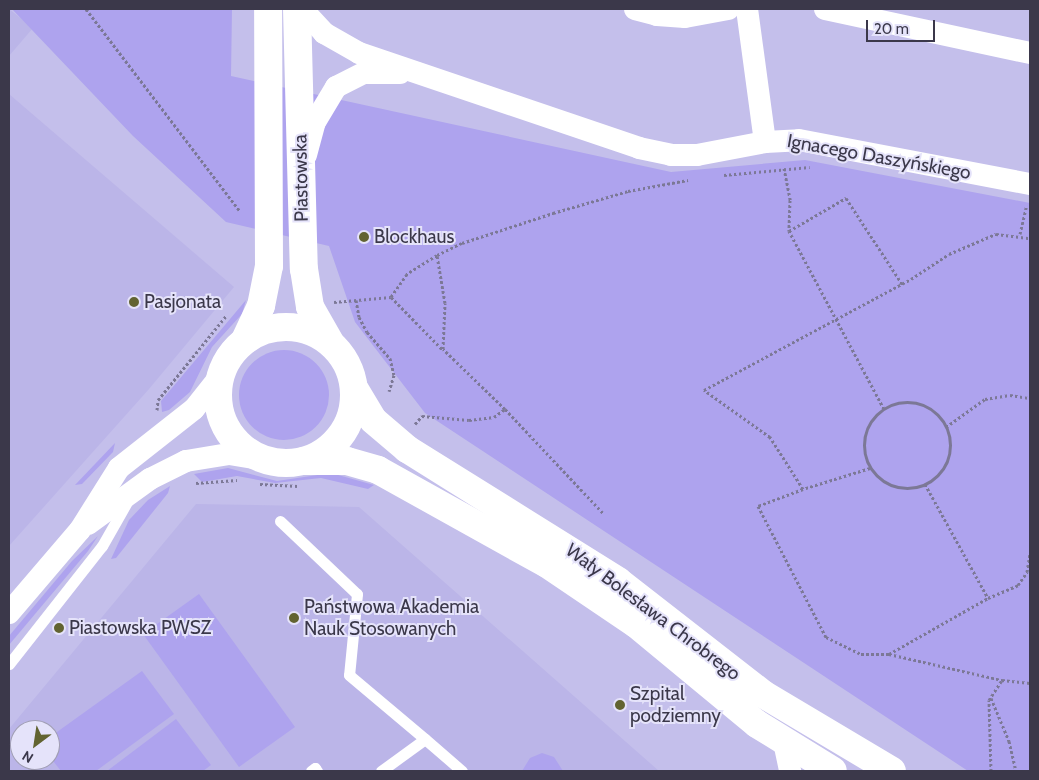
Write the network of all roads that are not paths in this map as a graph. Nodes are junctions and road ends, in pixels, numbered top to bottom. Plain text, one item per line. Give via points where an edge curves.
1 (268, 9) edge
2 (297, 9) edge
3 (302, 9) edge
4 (635, 9) edge
5 (728, 9) edge
6 (747, 9) edge
7 (825, 9) edge
8 (1030, 52) edge
9 (441, 79) junction
10 (772, 141) junction
11 (301, 177) junction
12 (1030, 184) edge
13 (245, 340) junction
14 (330, 342) junction
15 (221, 375) junction
16 (354, 388) junction
17 (264, 460) junction
18 (304, 461) junction
19 (133, 490) junction
20 (280, 521) dead end
21 (80, 530) junction
22 (9, 613) edge
23 (9, 664) edge
24 (425, 739) junction
25 (784, 742) junction
26 (311, 771) edge
27 (317, 771) edge
28 (381, 771) edge
29 (462, 771) edge
30 (790, 771) edge
31 (833, 771) edge
32 (892, 771) edge

1 - 13 main road, Piastowska via 269,266 261,306
2 - 11 main road, Piastowska
3 - 9 street, Ignacego Daszyńskiego via 324,34 342,44
4 - 5 street via 685,17
6 - 10 street
7 - 8 street
9 - 10 street, Ignacego Daszyńskiego via 639,148 671,156
9 - 11 street, Ignacego Daszyńskiego via 391,72 364,73 336,87 315,122
10 - 12 street, Ignacego Daszyńskiego via 813,142
11 - 14 main road, Piastowska via 307,294 314,318
13 - 14 main road via 264,330 287,326 314,332
13 - 15 main road via 231,354
14 - 16 main road via 350,372
15 - 17 main road via 218,401 225,426 242,446
15 - 21 street via 194,409 119,468
16 - 18 main road via 354,407 342,433 322,452
16 - 32 main road, Wały Bolesława Chrobrego via 373,420 400,444 618,581 763,694
17 - 18 main road
17 - 19 street via 229,454 201,457 175,465
18 - 25 main road, Wały Bolesława Chrobrego via 347,461 383,472 547,564 636,624 731,704
19 - 21 street
19 - 23 lane via 102,546
20 - 24 lane via 357,594 349,675
21 - 22 street
24 - 28 lane
24 - 29 lane
25 - 30 street
25 - 31 main road, Wały Bolesława Chrobrego
26 - 27 lane via 315,768

